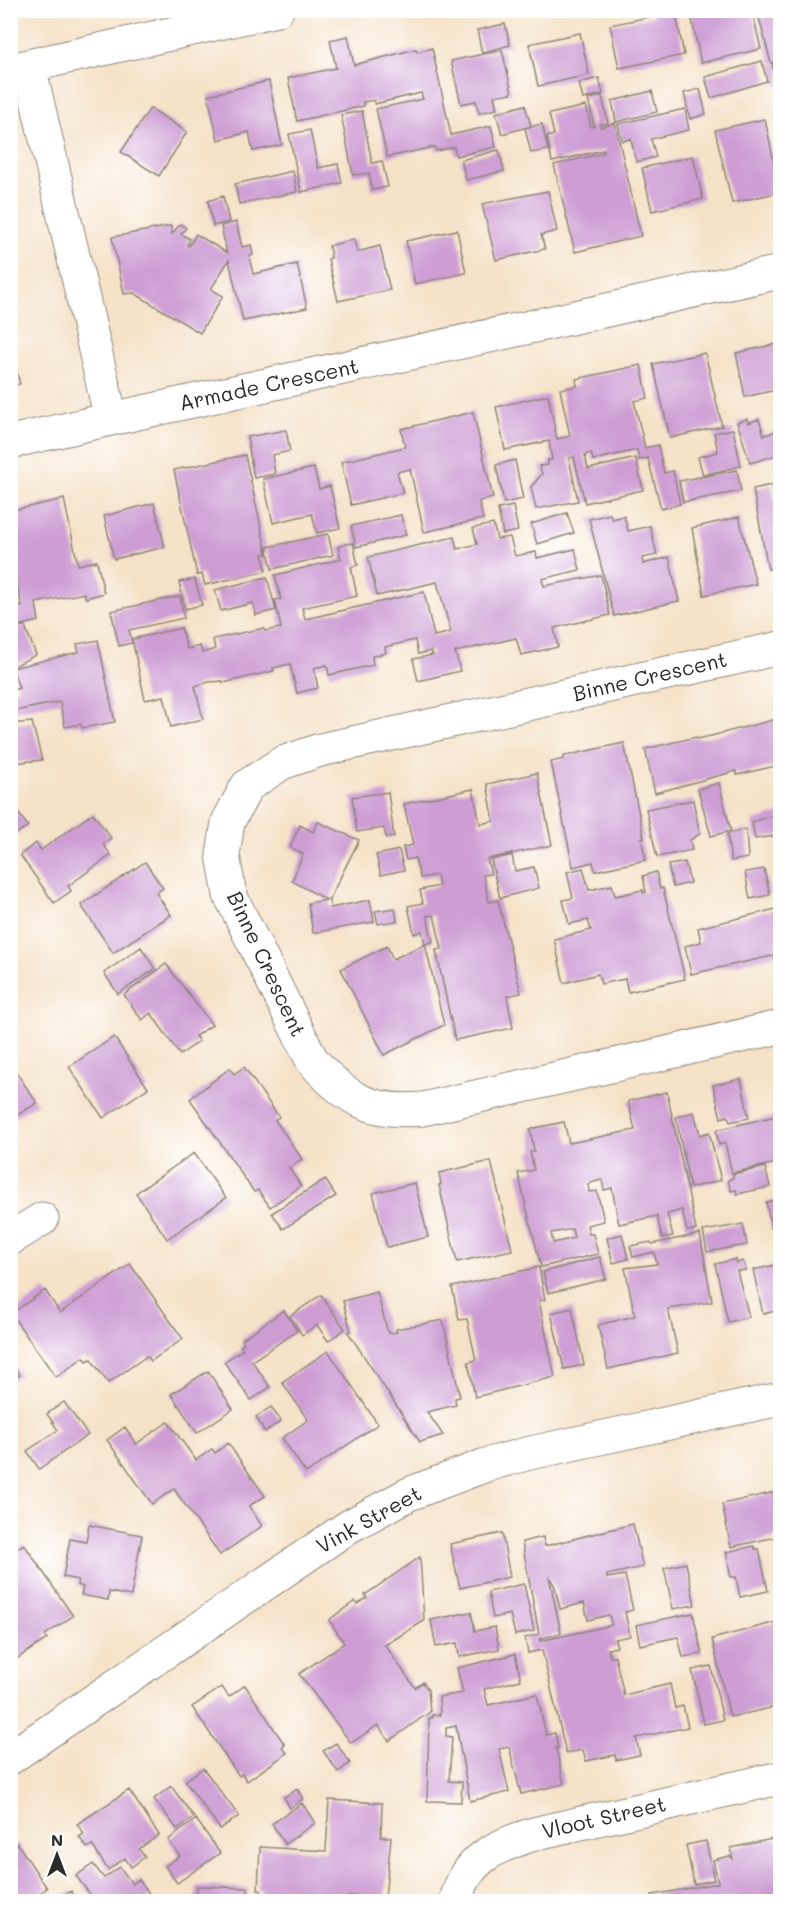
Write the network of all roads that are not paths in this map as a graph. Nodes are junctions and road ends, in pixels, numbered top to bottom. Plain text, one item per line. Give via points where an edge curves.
1 (276, 10) edge
2 (20, 68) edge
3 (780, 272) edge
4 (111, 420) junction
5 (10, 442) edge
6 (780, 648) edge
7 (780, 1027) edge
8 (42, 1219) dead end
9 (10, 1239) edge
10 (780, 1399) edge
11 (10, 1758) edge
12 (780, 1778) edge
13 (456, 1902) edge

1 - 2 street
2 - 4 street
3 - 4 street, Armade Crescent
4 - 5 street, Armade Crescent
6 - 7 street, Binne Crescent via 320,750 282,763 247,786 228,822 223,855 230,895 312,1060 330,1081 354,1099 379,1109 423,1109
8 - 9 street
10 - 11 street, Vink Street via 526,1454 409,1494 348,1527
12 - 13 street, Vloot Street via 497,1845 472,1867

